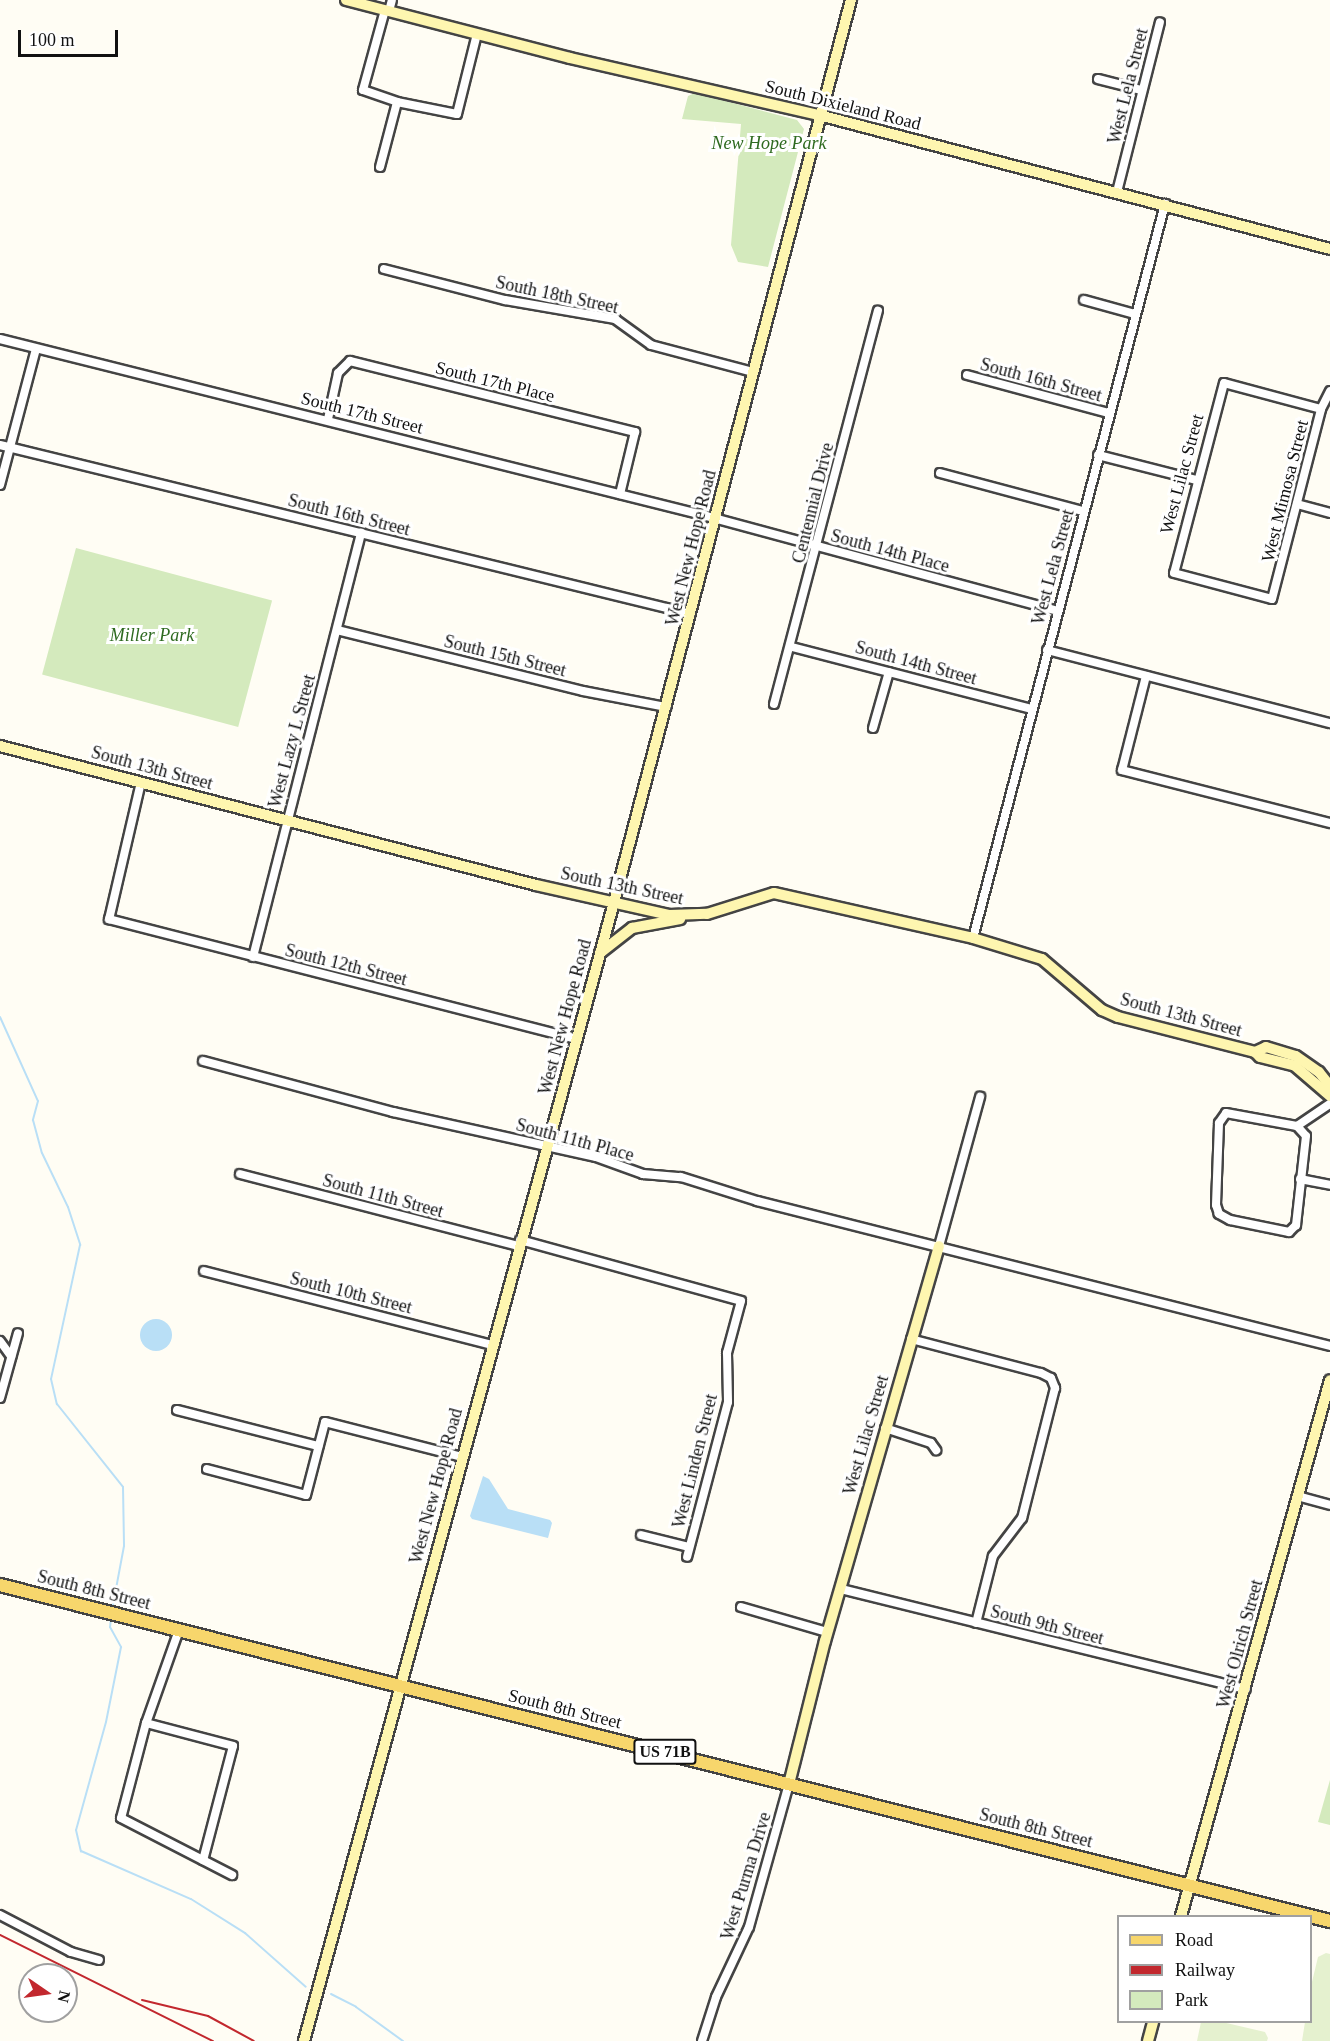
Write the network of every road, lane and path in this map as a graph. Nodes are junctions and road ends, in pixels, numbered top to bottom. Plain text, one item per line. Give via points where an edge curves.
1 (346, 0) edge
2 (851, 0) edge
3 (388, 7) edge
4 (1160, 22) dead end
5 (477, 34) junction
6 (1098, 79) dead end
7 (1142, 90) junction
8 (397, 102) junction
9 (819, 116) junction
10 (380, 167) dead end
11 (1117, 192) junction
12 (1165, 204) junction
13 (1330, 249) edge
14 (384, 269) dead end
15 (1084, 300) dead end
16 (878, 310) dead end
17 (1135, 314) junction
18 (0, 339) edge
19 (36, 349) junction
20 (753, 372) junction
21 (967, 375) dead end
22 (1330, 391) edge
23 (1321, 410) junction
24 (1109, 413) junction
25 (328, 419) junction
26 (0, 445) edge
27 (9, 448) junction
28 (1098, 455) junction
29 (940, 473) dead end
30 (1196, 480) junction
31 (0, 485) edge
32 (620, 494) junction
33 (1297, 504) junction
34 (1083, 511) junction
35 (1330, 513) edge
36 (716, 518) junction
37 (361, 533) junction
38 (817, 548) junction
39 (1272, 599) joint
40 (1057, 611) junction
41 (691, 614) junction
42 (337, 630) junction
43 (792, 647) junction
44 (1047, 650) junction
45 (889, 672) junction
46 (1146, 676) junction
47 (774, 704) dead end
48 (666, 707) junction
49 (1031, 709) junction
50 (1330, 723) edge
51 (873, 728) dead end
52 (0, 746) edge
53 (141, 782) junction
54 (287, 820) junction
55 (1330, 823) edge
56 (614, 902) junction
57 (687, 917) junction
58 (973, 938) junction
59 (600, 953) junction
60 (253, 957) junction
61 (576, 1039) junction
62 (1255, 1052) junction
63 (203, 1061) dead end
64 (1330, 1086) edge
65 (1330, 1096) edge
66 (980, 1097) dead end
67 (1330, 1104) edge
68 (1297, 1126) junction
69 (546, 1146) junction
70 (240, 1174) dead end
71 (1300, 1179) junction
72 (1330, 1185) edge
73 (519, 1243) junction
74 (939, 1246) junction
75 (204, 1271) dead end
76 (741, 1301) joint
77 (18, 1333) dead end
78 (911, 1340) junction
79 (0, 1341) edge
80 (492, 1345) junction
81 (1330, 1346) edge
82 (10, 1356) junction
83 (1330, 1380) edge
84 (0, 1398) edge
85 (1326, 1408) edge
86 (177, 1410) dead end
87 (885, 1428) junction
88 (318, 1446) junction
89 (936, 1450) dead end
90 (462, 1457) junction
91 (207, 1469) dead end
92 (1297, 1496) junction
93 (1330, 1505) edge
94 (641, 1535) dead end
95 (689, 1547) junction
96 (687, 1557) dead end
97 (0, 1585) edge
98 (841, 1589) junction
99 (741, 1607) dead end
100 (976, 1623) junction
101 (179, 1630) junction
102 (827, 1632) junction
103 (398, 1686) junction
104 (1246, 1689) junction
105 (146, 1723) junction
106 (789, 1784) junction
107 (203, 1860) junction
108 (232, 1875) dead end
109 (1191, 1886) junction
110 (0, 1915) edge
111 (1182, 1915) edge
112 (1303, 1915) edge
113 (1312, 1917) edge
114 (1330, 1922) edge
115 (99, 1960) dead end
116 (1153, 2023) edge
117 (303, 2041) edge
118 (702, 2041) edge
119 (1148, 2041) edge

1 - 3 main road, South Dixieland Road
2 - 9 main road, West New Hope Road
3 - 5 main road, South Dixieland Road
3 - 8 street via 363,90
4 - 7 street, West Lela Street
5 - 8 street via 457,114
5 - 9 main road, South Dixieland Road
6 - 7 street
7 - 11 street, West Lela Street
8 - 10 street
9 - 11 main road, South Dixieland Road
9 - 20 main road, West New Hope Road
11 - 12 main road, South Dixieland Road
12 - 13 main road, South Dixieland Road
12 - 17 street, West Lela Street
14 - 20 street, South 18th Street via 505,300 615,319 651,345
15 - 17 street
16 - 38 street, Centennial Drive
17 - 24 street, West Lela Street
18 - 19 street, South 17th Street
19 - 25 street, South 17th Street
19 - 27 street
20 - 36 main road, West New Hope Road
21 - 24 street, South 16th Street
22 - 23 street, West Mimosa Street
23 - 30 street, West Lilac Street via 1224,383
23 - 33 street, West Mimosa Street
24 - 28 street, West Lela Street
25 - 32 street, South 17th Street
25 - 32 street, South 17th Place via 338,373 350,360 635,432
26 - 27 street, South 16th Street
27 - 31 street
27 - 37 street, South 16th Street
28 - 30 street
28 - 34 street, West Lela Street
29 - 34 street
30 - 39 street, West Lilac Street via 1174,573
32 - 36 street, South 17th Street
33 - 35 street
33 - 39 street, West Mimosa Street
34 - 40 street, West Lela Street
36 - 38 street, South 14th Place
36 - 41 main road, West New Hope Road
37 - 41 street, South 16th Street
37 - 42 street, West Lazy L Street
38 - 40 street, South 14th Place
38 - 43 street, Centennial Drive
40 - 44 street, West Lela Street
41 - 48 main road, West New Hope Road
42 - 48 street, South 15th Street via 582,691
42 - 54 street, West Lazy L Street
43 - 45 street, South 14th Street
43 - 47 street, Centennial Drive
44 - 46 street
44 - 49 street, West Lela Street
45 - 49 street, South 14th Street
45 - 51 street
46 - 50 street
46 - 55 street via 1122,770
48 - 56 main road, West New Hope Road
49 - 58 street, West Lela Street
52 - 53 main road, South 13th Street
53 - 54 main road, South 13th Street
53 - 60 street, South 12th Street via 109,919
54 - 56 main road, South 13th Street
54 - 60 street, West Lazy L Street
56 - 57 main road, South 13th Street
56 - 59 main road, West New Hope Road
57 - 58 main road, South 13th Street via 774,893
57 - 59 main road via 632,928
58 - 62 main road, South 13th Street via 1042,959 1102,1010 1118,1017
59 - 61 main road, West New Hope Road
60 - 61 street, South 12th Street
61 - 69 main road, West New Hope Road
62 - 64 main road, South 13th Street via 1266,1047 1296,1056 1319,1072
62 - 65 main road, South 13th Street via 1305,1072
63 - 69 street, South 11th Place via 393,1112
66 - 74 street, West Lilac Street
67 - 68 street
68 - 71 street via 1306,1136
68 - 71 street via 1226,1113 1219,1123 1219,1214 1288,1232 1296,1225
69 - 73 main road, West New Hope Road
69 - 74 street, South 11th Place via 596,1157 643,1174 681,1177 747,1199
70 - 73 street, South 11th Street
71 - 72 street
73 - 76 street, South 11th Street
73 - 80 main road, West New Hope Road
74 - 78 main road, West Lilac Street
74 - 81 street, South 11th Place
75 - 80 street, South 10th Street
76 - 95 street, West Linden Street via 727,1353 728,1402
77 - 82 street
78 - 87 main road, West Lilac Street
78 - 100 street via 1041,1373 1051,1378 1055,1388 1022,1518 993,1556
79 - 82 street
80 - 90 main road, West New Hope Road
82 - 84 street
83 - 85 main road, West Olrich Street
85 - 92 main road, West Olrich Street
86 - 88 street
87 - 89 street via 931,1443
87 - 98 main road, West Lilac Street
88 - 90 street via 326,1422
88 - 91 street via 306,1495
90 - 103 main road, West New Hope Road
92 - 93 street
92 - 104 main road, West Olrich Street
94 - 95 street
95 - 96 street, West Linden Street
97 - 101 main road, South 8th Street / US 71B
98 - 100 street, South 9th Street
98 - 102 main road, West Lilac Street
99 - 102 street
100 - 104 street, South 9th Street
101 - 103 main road, South 8th Street / US 71B
101 - 105 street
102 - 106 main road, West Lilac Street
103 - 106 main road, South 8th Street / US 71B
103 - 117 main road, West New Hope Road
104 - 109 main road, West Olrich Street
105 - 107 street via 121,1818
105 - 107 street via 233,1746
106 - 109 main road, South 8th Street / US 71B
106 - 118 street, West Purma Drive via 749,1927 716,1996
107 - 108 street
109 - 111 main road, West Olrich Street
109 - 112 main road, South 8th Street / US 71B
110 - 115 street via 71,1952
113 - 114 main road, South 8th Street / US 71B
116 - 119 main road

